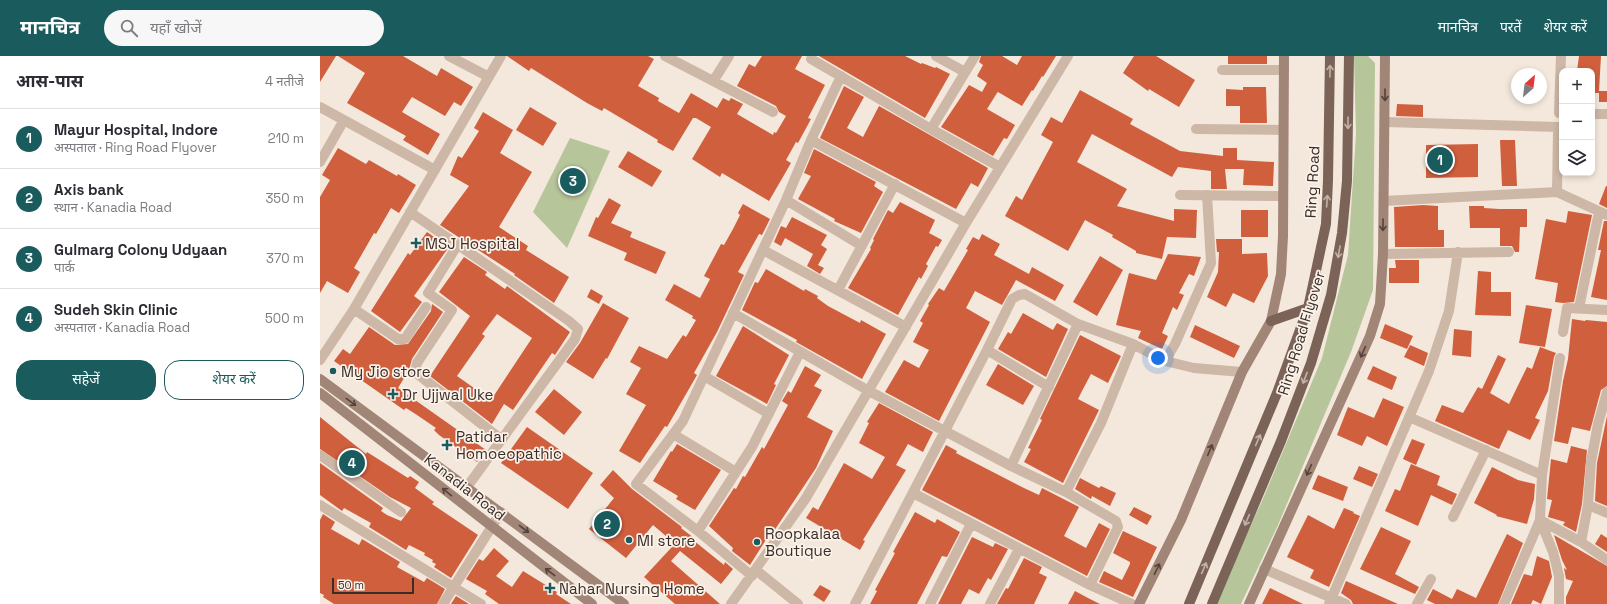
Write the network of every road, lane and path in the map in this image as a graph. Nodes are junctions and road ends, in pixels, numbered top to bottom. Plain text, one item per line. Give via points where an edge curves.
1 (449, 56) edge
2 (501, 56) edge
3 (665, 56) edge
4 (729, 56) edge
5 (936, 56) edge
6 (975, 56) edge
7 (1068, 56) edge
8 (1284, 56) edge
9 (1330, 56) edge
10 (1349, 56) edge
11 (1385, 56) edge
12 (1561, 56) edge
13 (811, 59) dead end
14 (1222, 70) dead end
15 (1284, 70) junction
16 (965, 72) junction
17 (841, 76) junction
18 (489, 77) junction
19 (714, 80) junction
20 (1561, 104) edge
21 (320, 107) edge
22 (773, 112) dead end
23 (1595, 114) edge
24 (1607, 114) edge
25 (344, 120) junction
26 (1385, 122) junction
27 (1559, 122) edge
28 (1558, 127) junction
29 (930, 129) junction
30 (1196, 130) dead end
31 (1283, 130) junction
32 (811, 140) junction
33 (320, 162) edge
34 (1000, 167) junction
35 (435, 170) junction
36 (895, 184) junction
37 (1557, 192) junction
38 (1180, 195) dead end
39 (1207, 195) junction
40 (1282, 196) junction
41 (786, 200) junction
42 (1384, 201) junction
43 (410, 212) junction
44 (1603, 213) edge
45 (966, 223) junction
46 (458, 244) junction
47 (862, 246) junction
48 (763, 250) junction
49 (1458, 252) junction
50 (1509, 252) dead end
51 (1383, 254) junction
52 (838, 290) junction
53 (426, 308) dead end
54 (1308, 308) junction
55 (1579, 308) junction
56 (354, 309) junction
57 (1607, 310) edge
58 (734, 313) junction
59 (1271, 321) junction
60 (1078, 324) junction
61 (906, 327) junction
62 (1563, 332) dead end
63 (1133, 344) junction
64 (988, 350) junction
65 (800, 352) junction
66 (1560, 358) dead end
67 (320, 360) edge
68 (1165, 361) junction
69 (1242, 372) junction
70 (704, 376) junction
71 (320, 379) edge
72 (1049, 387) junction
73 (869, 391) junction
74 (1607, 392) edge
75 (320, 393) edge
76 (769, 414) junction
77 (1410, 417) junction
78 (944, 430) junction
79 (674, 434) junction
80 (502, 440) junction
81 (1486, 450) junction
82 (320, 455) edge
83 (1011, 466) junction
84 (736, 472) junction
85 (1542, 474) junction
86 (467, 487) junction
87 (1066, 492) junction
88 (913, 493) junction
89 (320, 505) edge
90 (1588, 505) junction
91 (401, 512) dead end
92 (501, 512) junction
93 (1607, 513) edge
94 (1453, 517) dead end
95 (1540, 520) junction
96 (971, 524) junction
97 (491, 528) junction
98 (698, 531) junction
99 (1580, 542) junction
100 (1019, 549) junction
101 (1607, 560) edge
102 (1264, 569) junction
103 (754, 573) junction
104 (1431, 579) dead end
105 (1090, 585) junction
106 (453, 587) junction
107 (1330, 601) edge
108 (443, 604) edge
109 (481, 604) edge
110 (592, 604) edge
111 (624, 604) edge
112 (731, 604) edge
113 (798, 604) edge
114 (855, 604) edge
115 (930, 604) edge
116 (990, 604) edge
117 (1132, 604) edge
118 (1139, 604) edge
119 (1189, 604) edge
120 (1212, 604) edge
121 (1249, 604) edge
122 (1346, 604) edge
123 (1417, 604) edge
124 (1504, 604) edge
125 (1559, 604) edge

1 - 18 street
2 - 18 street
3 - 19 street
4 - 19 street
5 - 16 street
6 - 16 street
7 - 34 street
8 - 15 street
54 -> 9 main road, Ring Road via 1326,224
10 -> 120 main road, Ring Road Flyover via 1347,181 1342,233 1331,295 1311,363 1281,441
11 -> 26 street
12 - 20 street
13 - 17 street
14 - 15 street
15 - 31 street
16 - 29 street
17 - 29 street
17 - 32 street
18 - 35 street
19 - 22 street
21 - 25 street
23 - 24 street
25 - 33 street
25 - 35 street
26 - 28 street
26 - 42 street
27 - 28 street
28 - 37 street
29 - 34 street
30 - 31 street
31 - 40 street
32 - 36 street
32 - 41 street
34 - 45 street
35 - 43 street
36 - 45 street
36 - 47 street
37 - 42 street
37 - 44 street
38 - 39 street
39 - 40 street
39 - 68 street via 1211,263
40 - 59 street via 1281,274
41 - 47 street
41 - 48 street
42 -> 51 street
43 - 46 street
43 - 56 street
44 - 55 street
45 - 61 street
46 - 80 street via 428,293 452,310 417,363 415,372
46 - 80 street via 578,329 575,339
47 - 52 street
48 - 52 street
48 - 58 street
49 - 50 street
49 - 51 street
49 - 77 street via 1449,311
51 -> 102 street via 1380,304 1370,336
52 - 61 street
53 - 56 street via 403,340
54 - 59 main road
119 -> 54 main road, Ring Road Flyover via 1278,393
55 - 57 street
55 - 62 street via 1566,308
56 - 67 street
58 - 65 street
58 - 70 street
59 - 69 street
60 - 63 street
60 - 64 street via 1028,295 1019,295 1012,299
60 - 72 street
61 - 73 street
63 - 68 street
63 - 87 street via 1101,422
64 - 72 street
64 - 78 street
65 - 73 street
65 - 76 street
66 - 85 street
68 - 69 street via 1194,368
118 -> 69 street via 1181,520
70 - 76 street
70 - 79 street via 683,421
71 -> 86 street
72 - 83 street
73 - 78 street
73 - 103 street via 806,498
74 - 90 street via 1591,462
97 -> 75 street, Kanadia Road
76 - 84 street via 752,448
77 - 81 street
77 - 107 street
78 - 83 street
78 - 88 street
79 - 84 street
79 - 98 street via 636,484
80 - 86 street
81 - 85 street
81 - 94 street
82 - 91 street
83 - 87 street
84 - 98 street
85 - 95 street
86 - 92 street
87 - 105 street via 1116,521 1118,527
88 - 96 street
88 - 114 street
89 - 106 street
90 - 93 street
90 - 99 street
92 - 97 street
92 -> 111 street
95 - 99 street
95 - 124 street
95 - 125 street via 1553,552 1559,576
96 - 100 street
96 - 115 street
97 - 106 street
110 -> 97 street, Kanadia Road
98 - 103 street
99 - 101 street
100 - 105 street
100 - 116 street
102 - 107 street
102 - 121 street
103 - 112 street
103 - 113 street
104 - 123 street
105 - 117 street
106 - 108 street
106 - 109 street
107 - 122 street

